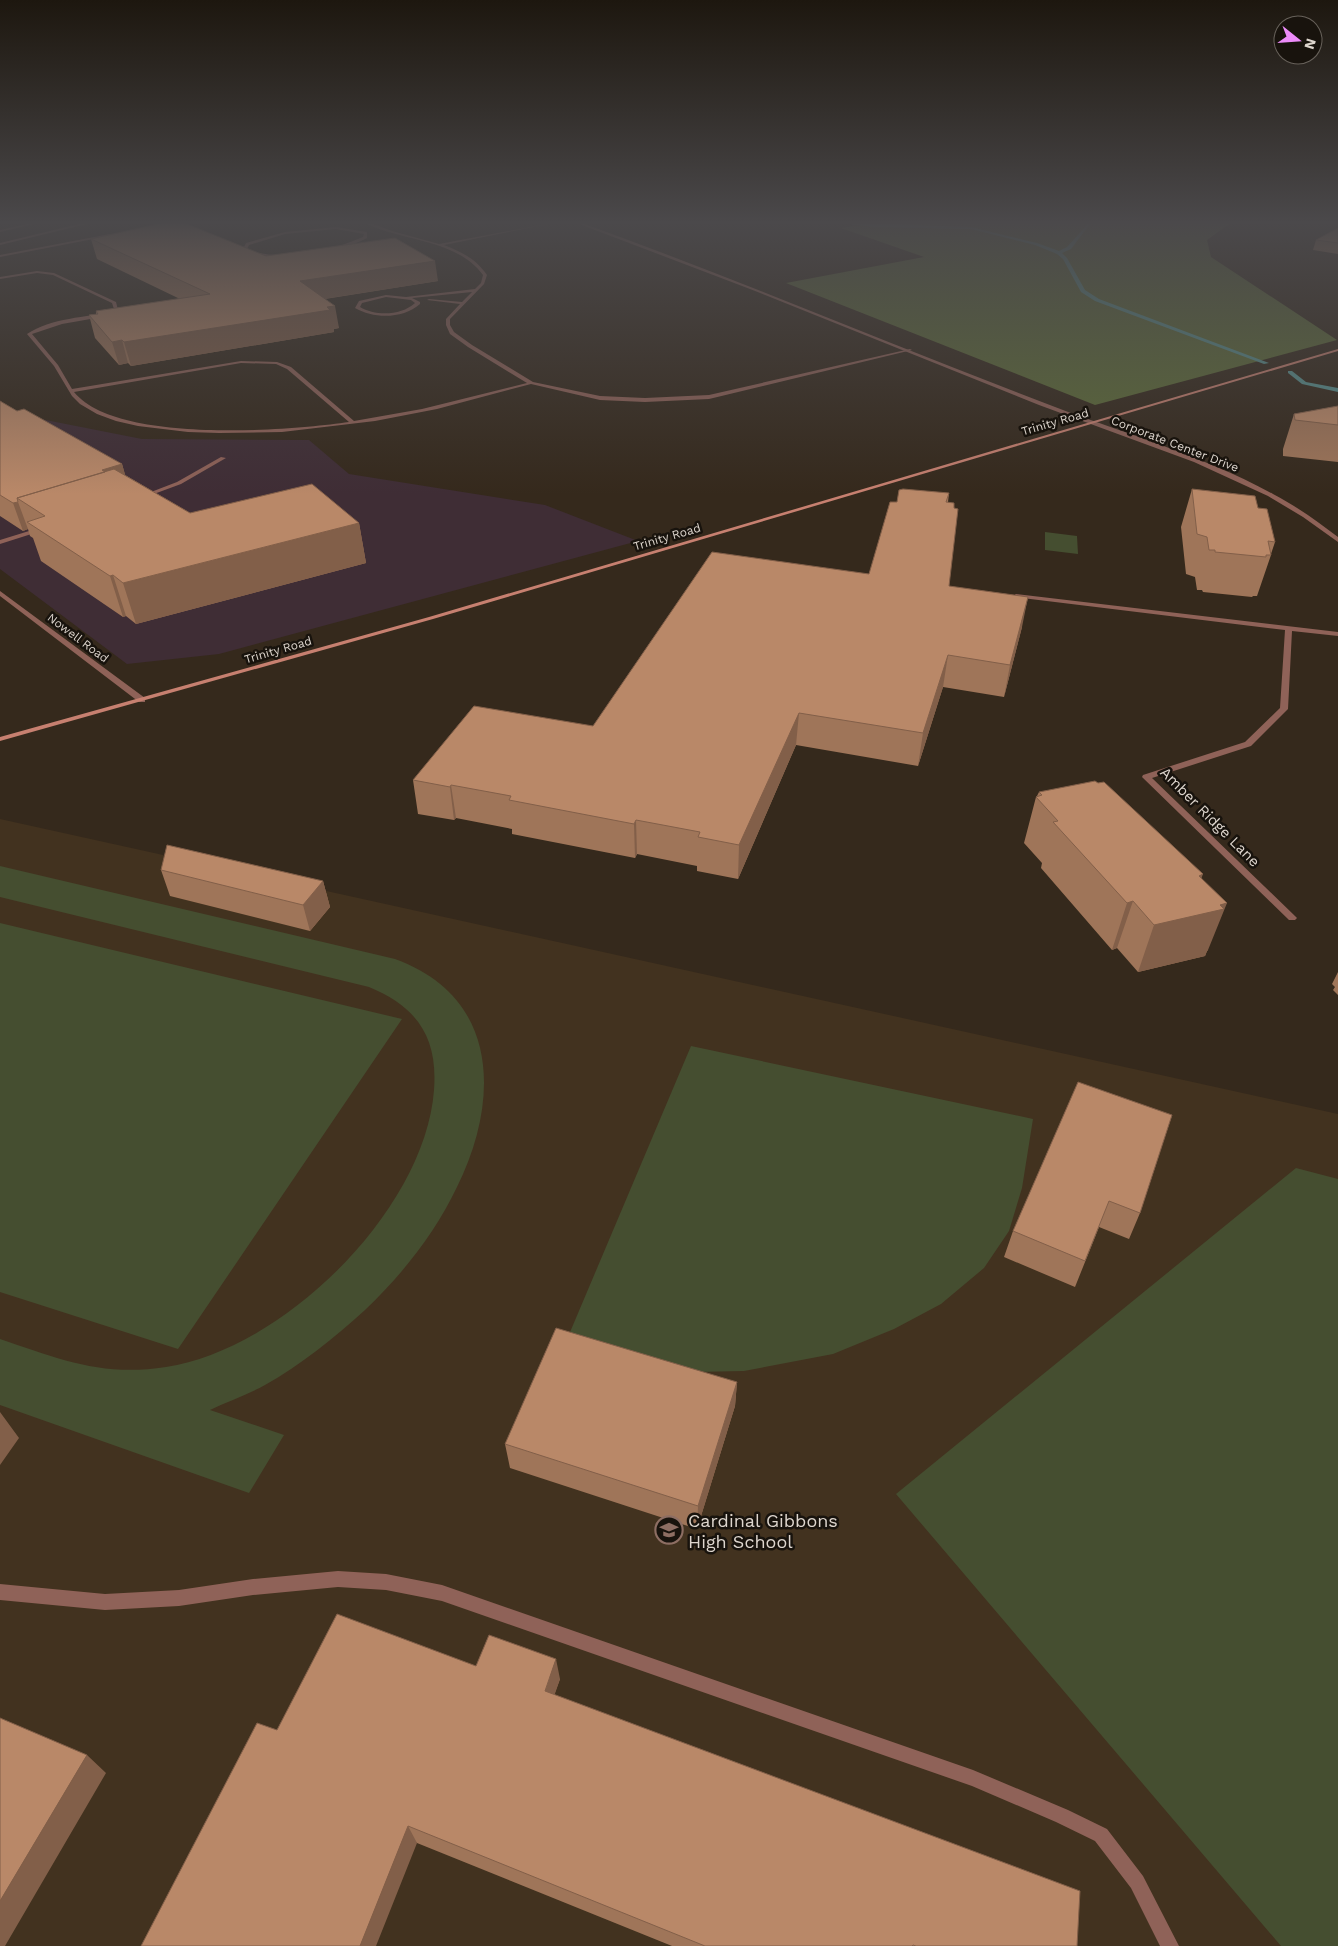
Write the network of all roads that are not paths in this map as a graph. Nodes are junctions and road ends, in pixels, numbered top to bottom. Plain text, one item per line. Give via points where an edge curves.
1 (117, 313) edge
2 (373, 313) edge
3 (391, 313) edge
4 (453, 313) edge
5 (815, 313) edge
6 (910, 350) junction
7 (1338, 350) edge
8 (531, 382) junction
9 (71, 392) junction
10 (352, 422) junction
11 (1091, 424) junction
12 (223, 458) dead end
13 (137, 499) edge
14 (46, 528) edge
15 (1338, 540) edge
16 (0, 542) edge
17 (0, 593) edge
18 (1003, 594) edge
19 (1289, 627) junction
20 (1338, 634) edge
21 (142, 700) junction
22 (0, 739) edge
23 (1292, 918) dead end
24 (0, 1592) edge
25 (1170, 1946) edge

1 - 9 street via 62,323 29,334 56,366
2 - 3 street
4 - 8 street via 448,318 452,333
5 - 6 street, Corporate Center Drive
6 - 8 street via 709,397 600,398
6 - 11 street, Corporate Center Drive
7 - 11 main road, Trinity Road
8 - 10 street via 406,414
9 - 10 street via 82,403 105,416 178,430 254,433
9 - 10 street via 241,362 277,363 289,368
11 - 15 street, Corporate Center Drive via 1227,475 1284,502
11 - 21 main road, Trinity Road
12 - 13 street via 179,483
14 - 16 street
17 - 21 street, Nowell Road
18 - 19 street
19 - 20 street
19 - 23 street, Amber Ridge Lane via 1284,709 1248,744 1146,777
21 - 22 main road, Trinity Road
24 - 25 street via 105,1602 179,1598 338,1579 386,1582 442,1593 973,1778 1062,1816 1101,1835 1138,1882

